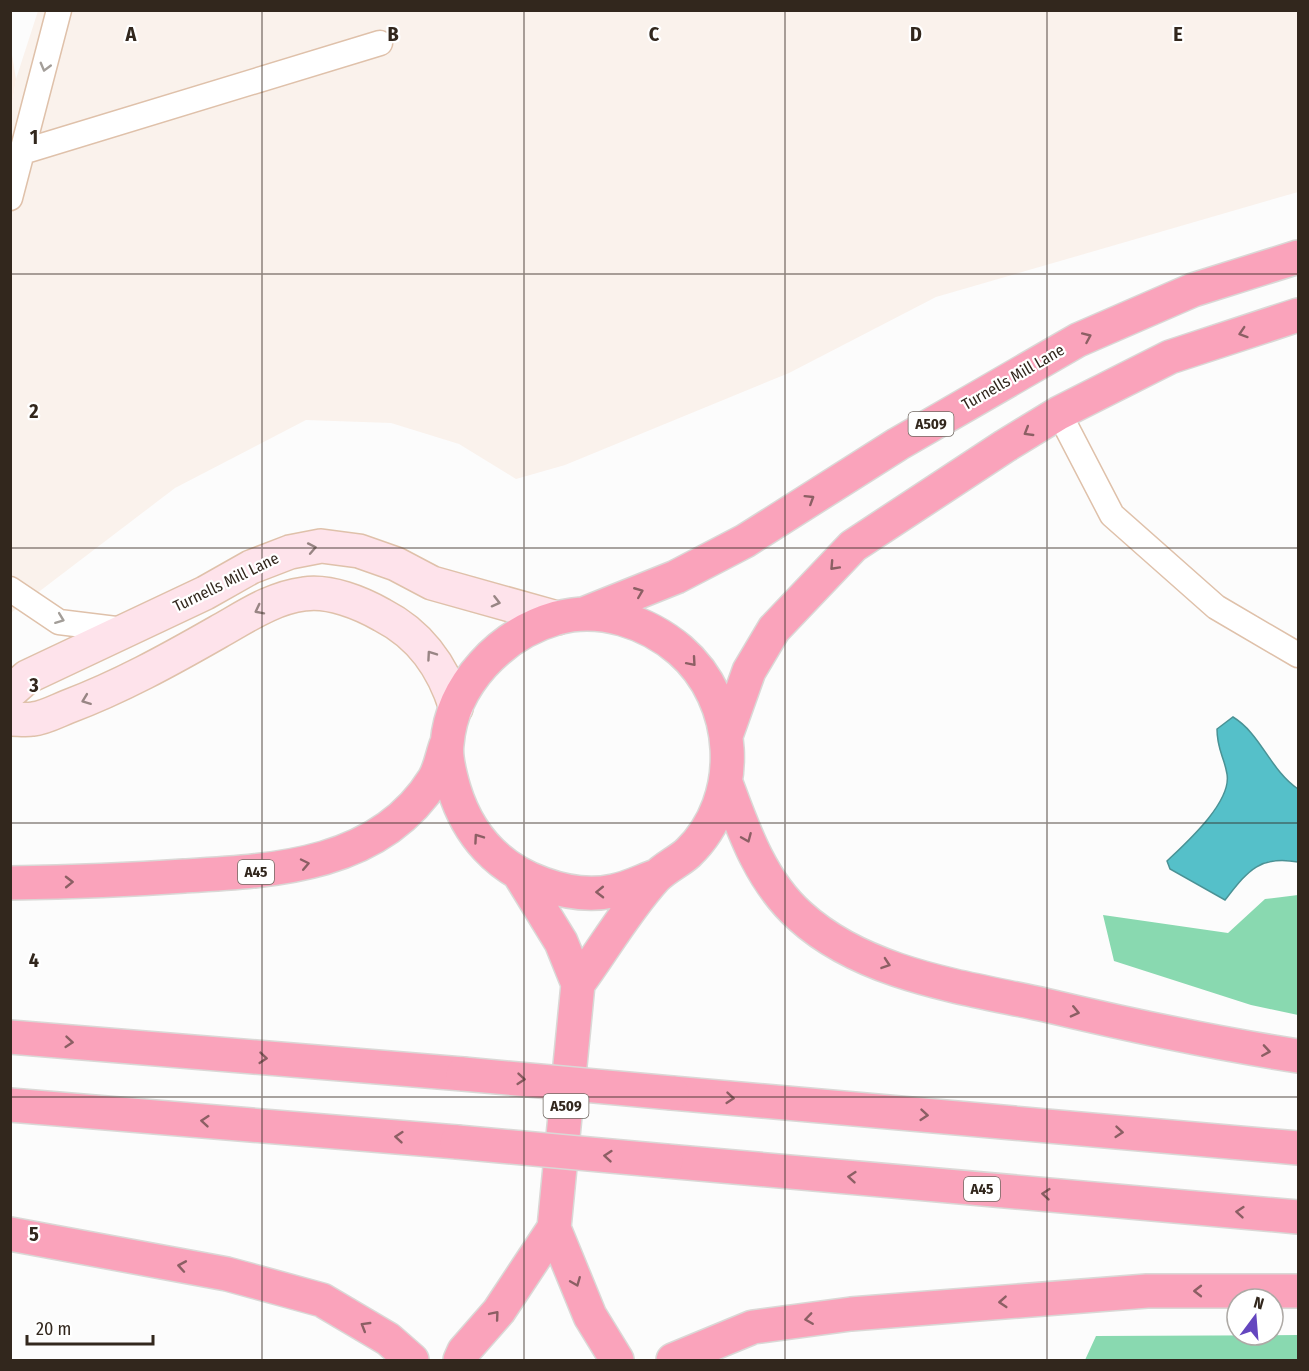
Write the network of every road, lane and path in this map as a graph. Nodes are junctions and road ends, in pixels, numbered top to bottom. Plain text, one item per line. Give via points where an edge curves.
1 (59, 10) edge
2 (380, 43) dead end
3 (22, 152) junction
4 (10, 198) edge
5 (1295, 254) edge
6 (1299, 315) edge
7 (1059, 413) junction
8 (10, 589) edge
9 (571, 616) junction
10 (124, 630) junction
11 (1299, 655) edge
12 (10, 692) edge
13 (456, 708) junction
14 (10, 719) edge
15 (727, 733) junction
16 (447, 745) junction
17 (726, 783) junction
18 (656, 876) junction
19 (521, 877) junction
20 (10, 883) edge
21 (578, 984) junction
22 (10, 1037) edge
23 (1299, 1056) edge
24 (10, 1105) edge
25 (1299, 1148) edge
26 (1299, 1217) edge
27 (554, 1228) junction
28 (10, 1234) edge
29 (1299, 1291) edge
30 (412, 1360) edge
31 (460, 1360) edge
32 (617, 1360) edge
33 (673, 1360) edge

1 -> 3 lane
2 - 3 lane
3 - 4 lane
9 -> 5 highway, Turnells Mill Lane / A509 via 676,577 745,540 898,444 1078,340 1193,291
6 -> 7 highway via 1170,357
7 - 11 lane via 1112,515 1216,607
7 -> 15 highway via 853,546 774,629 749,671
8 -> 10 lane via 59,622
10 -> 9 main road, Turnells Mill Lane via 251,567 290,552 321,546 359,551 396,564 432,584
9 - 13 highway via 514,636 479,667
9 -> 15 highway via 625,619 662,635 693,661 715,695
10 - 12 main road, Turnells Mill Lane via 27,677
13 -> 14 main road via 447,680 427,649 398,623 367,607 307,593 264,607 95,696 34,719
13 - 16 highway
15 - 17 highway
19 -> 16 highway via 487,851 462,815
20 -> 16 highway, A45 via 270,871 326,859 370,838 406,814 434,778
17 - 18 highway via 712,820 688,853
17 -> 23 highway via 749,843 771,885 834,942 931,980 1193,1039
18 -> 19 highway via 612,892 565,892
18 - 21 highway
19 - 21 highway, A509 via 561,942
21 - 27 highway, A509
22 -> 25 highway, bridge
26 -> 24 highway, A45, bridge
31 -> 27 highway, A509 via 499,1311
27 -> 32 highway, A509 via 590,1316
30 -> 28 highway via 388,1339 322,1300 227,1274
29 -> 33 highway via 1147,1291 851,1314 753,1327

